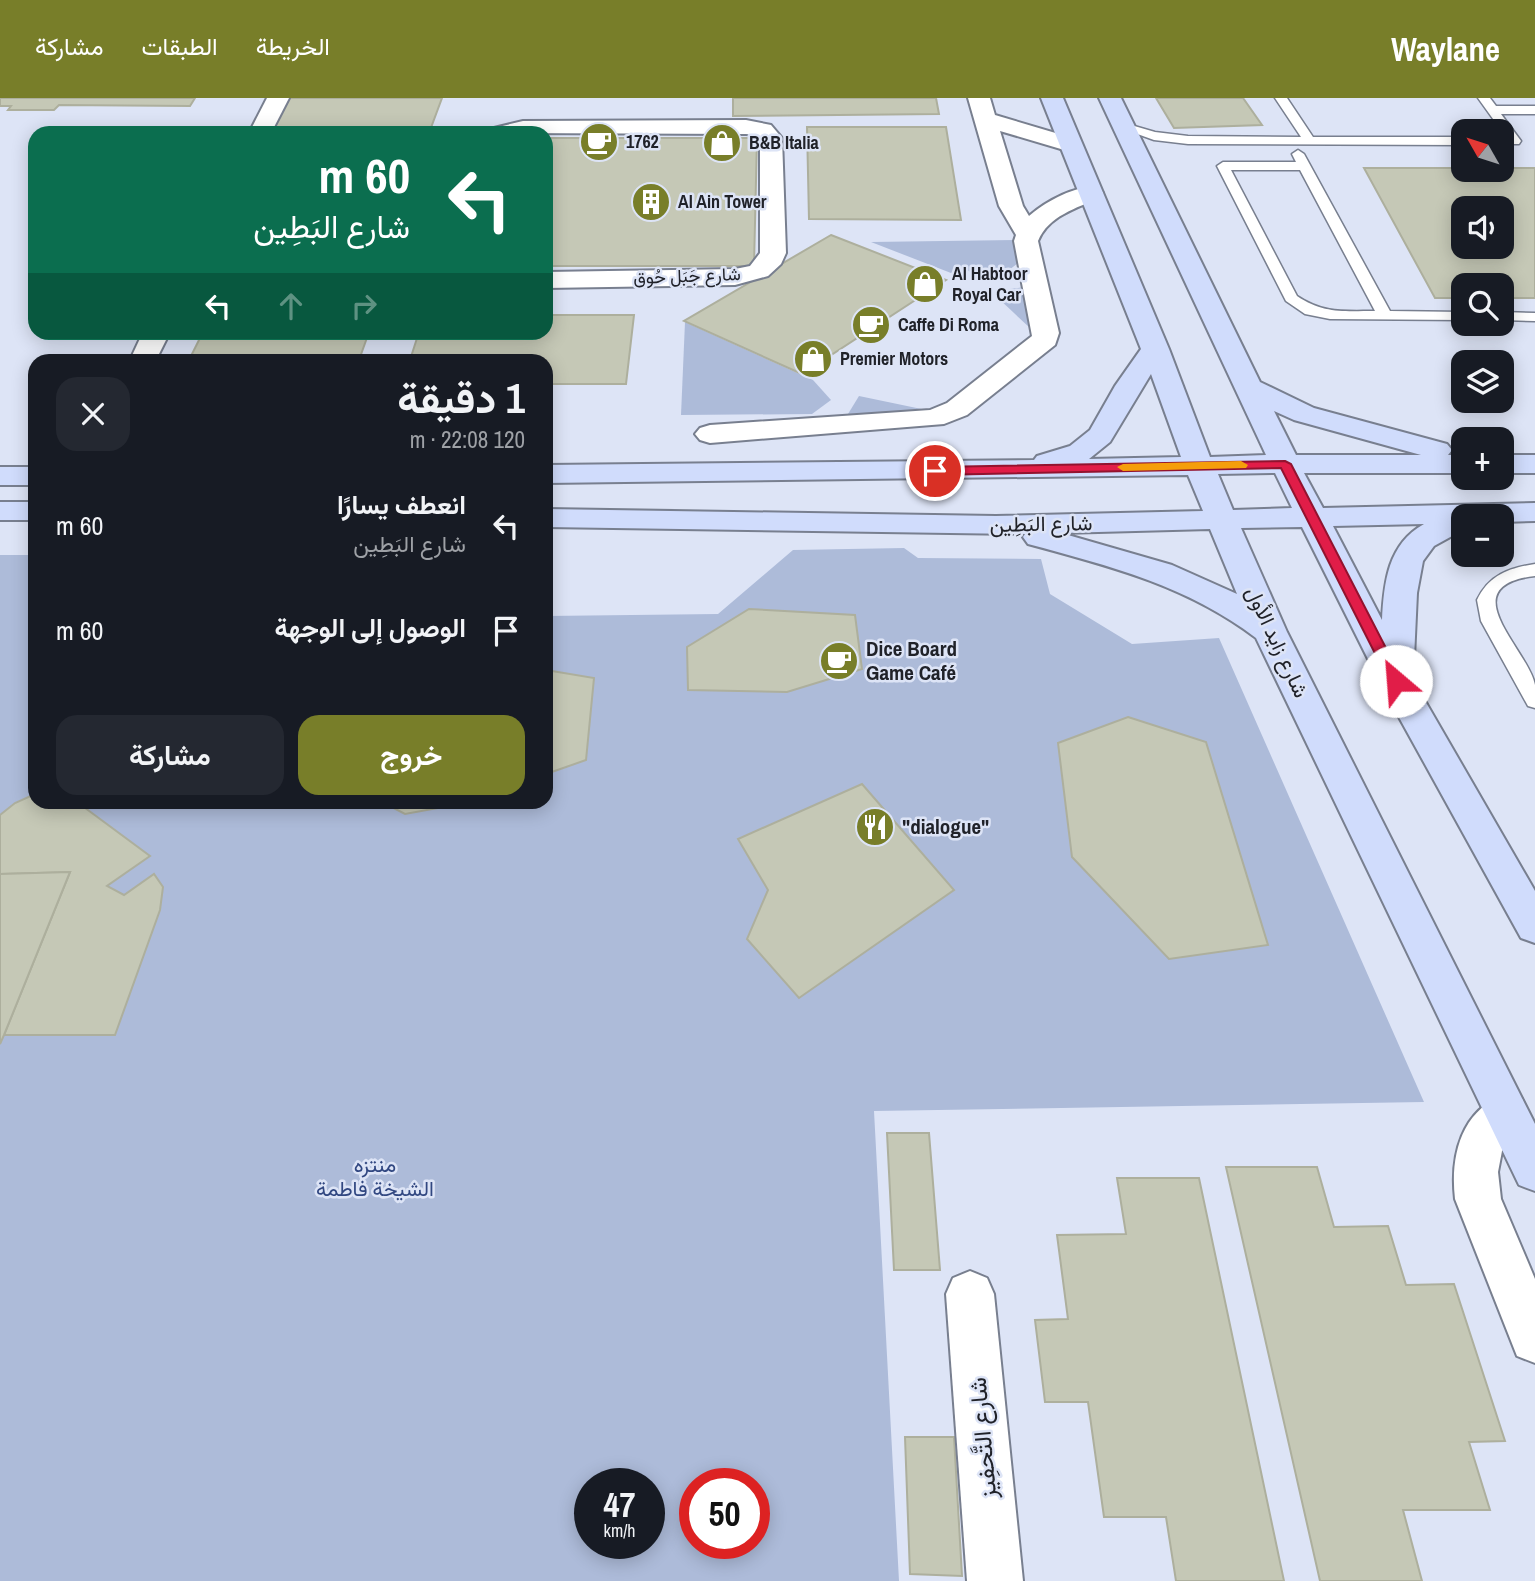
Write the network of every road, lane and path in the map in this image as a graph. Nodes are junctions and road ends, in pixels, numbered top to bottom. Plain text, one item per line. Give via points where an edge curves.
1 (278, 98) edge
2 (1052, 98) edge
3 (1110, 98) edge
4 (1281, 98) edge
5 (1483, 98) edge
6 (982, 108) edge
7 (1493, 110) junction
8 (1535, 110) edge
9 (1499, 119) edge
10 (264, 126) edge
11 (553, 126) edge
12 (1124, 127) junction
13 (1188, 140) junction
14 (1291, 141) junction
15 (1310, 141) junction
16 (1451, 141) edge
17 (1071, 145) junction
18 (1150, 155) junction
19 (1304, 166) junction
20 (1091, 193) junction
21 (1028, 233) junction
22 (553, 280) edge
23 (1385, 316) junction
24 (1451, 316) edge
25 (1514, 316) edge
26 (1535, 317) edge
27 (1155, 349) junction
28 (1247, 387) junction
29 (710, 433) dead end
30 (1451, 454) edge
31 (1285, 464) junction
32 (1451, 464) edge
33 (1514, 464) edge
34 (1535, 464) edge
35 (1199, 466) junction
36 (987, 470) junction
37 (553, 474) edge
38 (0, 476) edge
39 (28, 476) edge
40 (0, 511) edge
41 (28, 511) edge
42 (1535, 512) edge
43 (1514, 514) edge
44 (1451, 517) edge
45 (553, 518) edge
46 (1313, 518) junction
47 (1222, 520) junction
48 (1451, 524) edge
49 (996, 525) junction
50 (1535, 570) edge
51 (1270, 632) junction
52 (1396, 681) junction
53 (1535, 701) edge
54 (1535, 927) edge
55 (1506, 1113) junction
56 (1535, 1171) edge
57 (970, 1294) dead end
58 (1535, 1339) edge
59 (995, 1581) edge

1 - 10 street
2 - 17 main road, شارع زايد الأول
3 - 12 main road
4 - 15 lane
5 - 7 lane
6 - 17 street
6 - 21 street via 1011,206
7 - 8 lane
7 - 9 lane
11 - 22 street, شارع جَبَل حُوق via 677,118 768,134 773,253 767,265 748,275
12 - 13 lane
12 - 18 main road
13 - 14 lane
13 - 18 lane
14 - 15 lane
14 - 19 lane
15 - 16 lane
17 - 20 main road, شارع زايد الأول
18 - 28 main road
19 - 23 lane
19 - 23 lane via 1223,166 1296,302 1330,315
20 - 21 street via 1040,219
20 - 27 main road, شارع زايد الأول
21 - 29 street via 1045,339 957,409 920,421
23 - 24 lane
25 - 26 lane
27 - 35 main road, شارع زايد الأول
27 - 36 main road via 1094,443 1056,461
28 - 30 main road via 1304,414
28 - 31 main road
31 - 32 main road
31 - 35 main road
31 - 46 main road
33 - 34 main road
35 - 36 main road
35 - 47 main road, شارع زايد الأول
36 - 37 main road
38 - 39 main road
40 - 41 main road
42 - 43 main road, شارع البَطِين
44 - 46 main road, شارع البَطِين
45 - 49 main road, شارع البَطِين
46 - 47 main road, شارع البَطِين
46 - 52 main road
47 - 49 main road, شارع البَطِين
47 - 51 main road, شارع زايد الأول
48 - 52 main road via 1428,535 1406,563
49 - 51 main road via 1154,567 1216,595
50 - 53 lane via 1498,582 1486,600 1490,621
51 - 55 main road, شارع زايد الأول
52 - 54 main road
55 - 56 main road, شارع زايد الأول
55 - 58 street via 1480,1148 1475,1172 1478,1199
57 - 59 street, شارع التَّحفِيز

